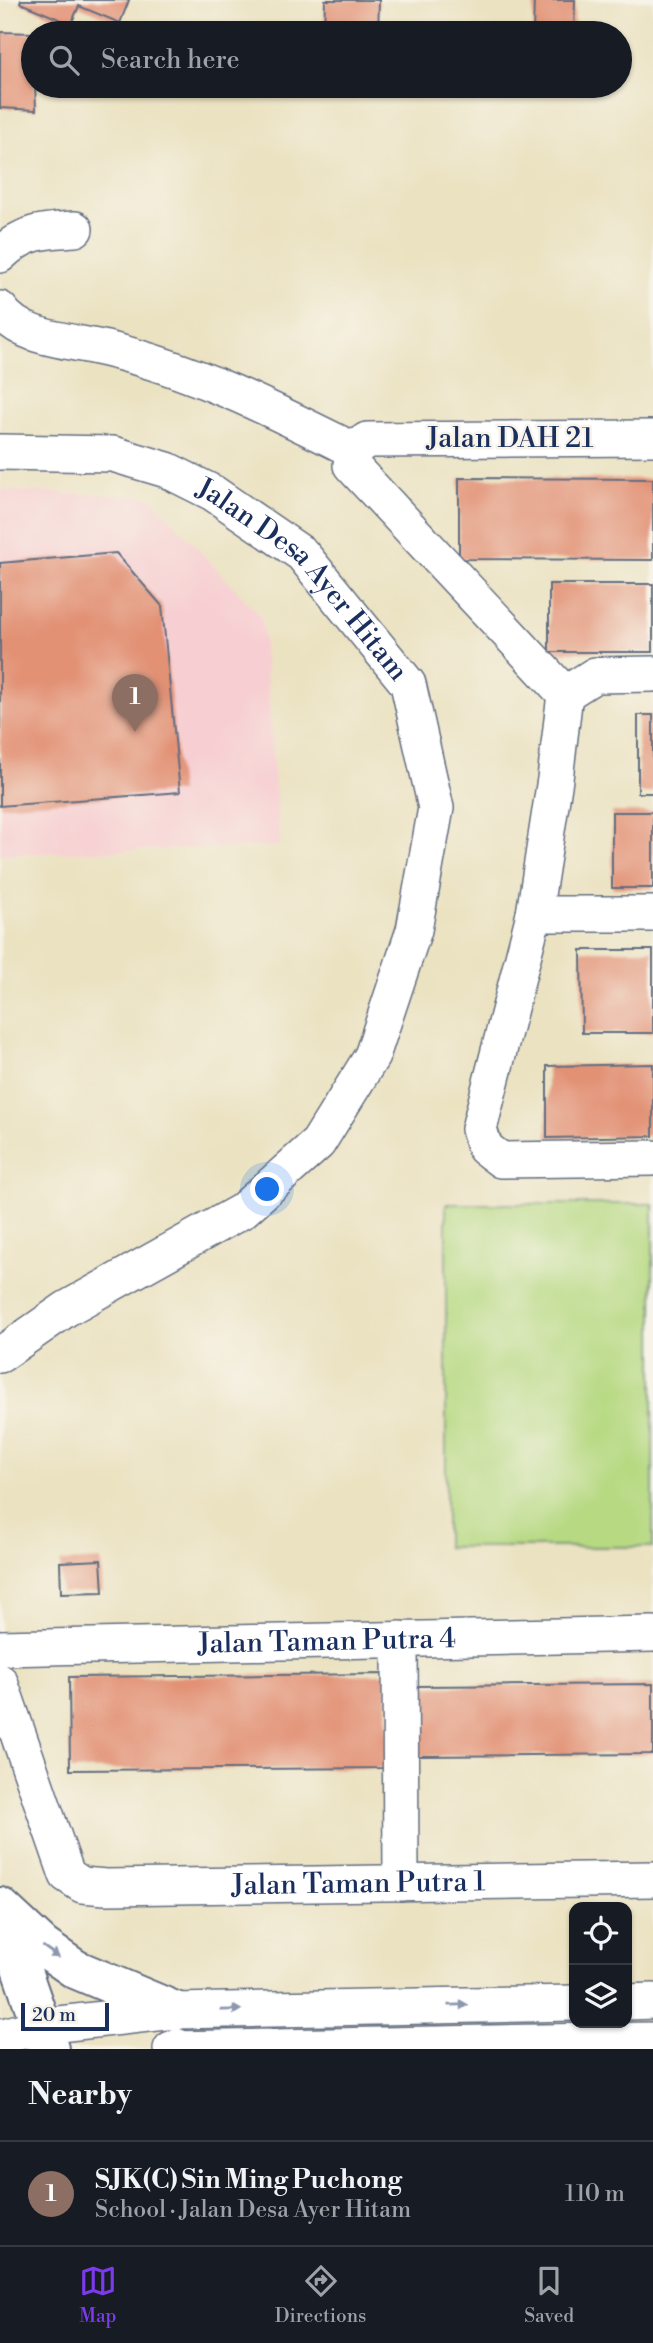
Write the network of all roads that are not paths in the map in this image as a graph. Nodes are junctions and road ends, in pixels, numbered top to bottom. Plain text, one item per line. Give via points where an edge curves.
1 (75, 229) dead end
2 (0, 254) edge
3 (0, 309) edge
4 (653, 438) edge
5 (360, 445) junction
6 (0, 452) edge
7 (653, 674) edge
8 (565, 694) junction
9 (534, 914) junction
10 (653, 915) edge
11 (653, 1158) edge
12 (0, 1355) edge
13 (653, 1634) edge
14 (400, 1639) junction
15 (0, 1648) edge
16 (0, 1682) edge
17 (653, 1879) edge
18 (401, 1883) junction
19 (0, 1908) edge
20 (653, 2001) edge
21 (632, 2002) edge
22 (569, 2003) edge
23 (175, 2011) junction
24 (0, 2037) edge
25 (45, 2037) edge
26 (653, 2040) edge
27 (182, 2049) edge

1 - 2 street via 16,239
3 - 5 street via 10,323 37,334 194,375
4 - 5 street, Jalan DAH 21
5 - 8 street via 351,465
6 - 12 street, Jalan Desa Ayer Hitam via 113,454 167,470 213,493 302,554 408,684 436,808 414,930 372,1056 318,1143 242,1211 66,1309
7 - 8 street via 595,675
8 - 9 street
9 - 10 street
9 - 11 street via 479,1129 485,1148 501,1160
13 - 14 street, Jalan Taman Putra 4
14 - 15 street, Jalan Taman Putra 4
14 - 18 street
16 - 18 street, Jalan Taman Putra 1 via 67,1875 82,1885
17 - 18 street, Jalan Taman Putra 1
19 -> 23 main road via 75,1969
19 - 25 main road
20 - 21 street
23 -> 22 street
23 - 25 street
24 - 25 street
26 - 27 street

